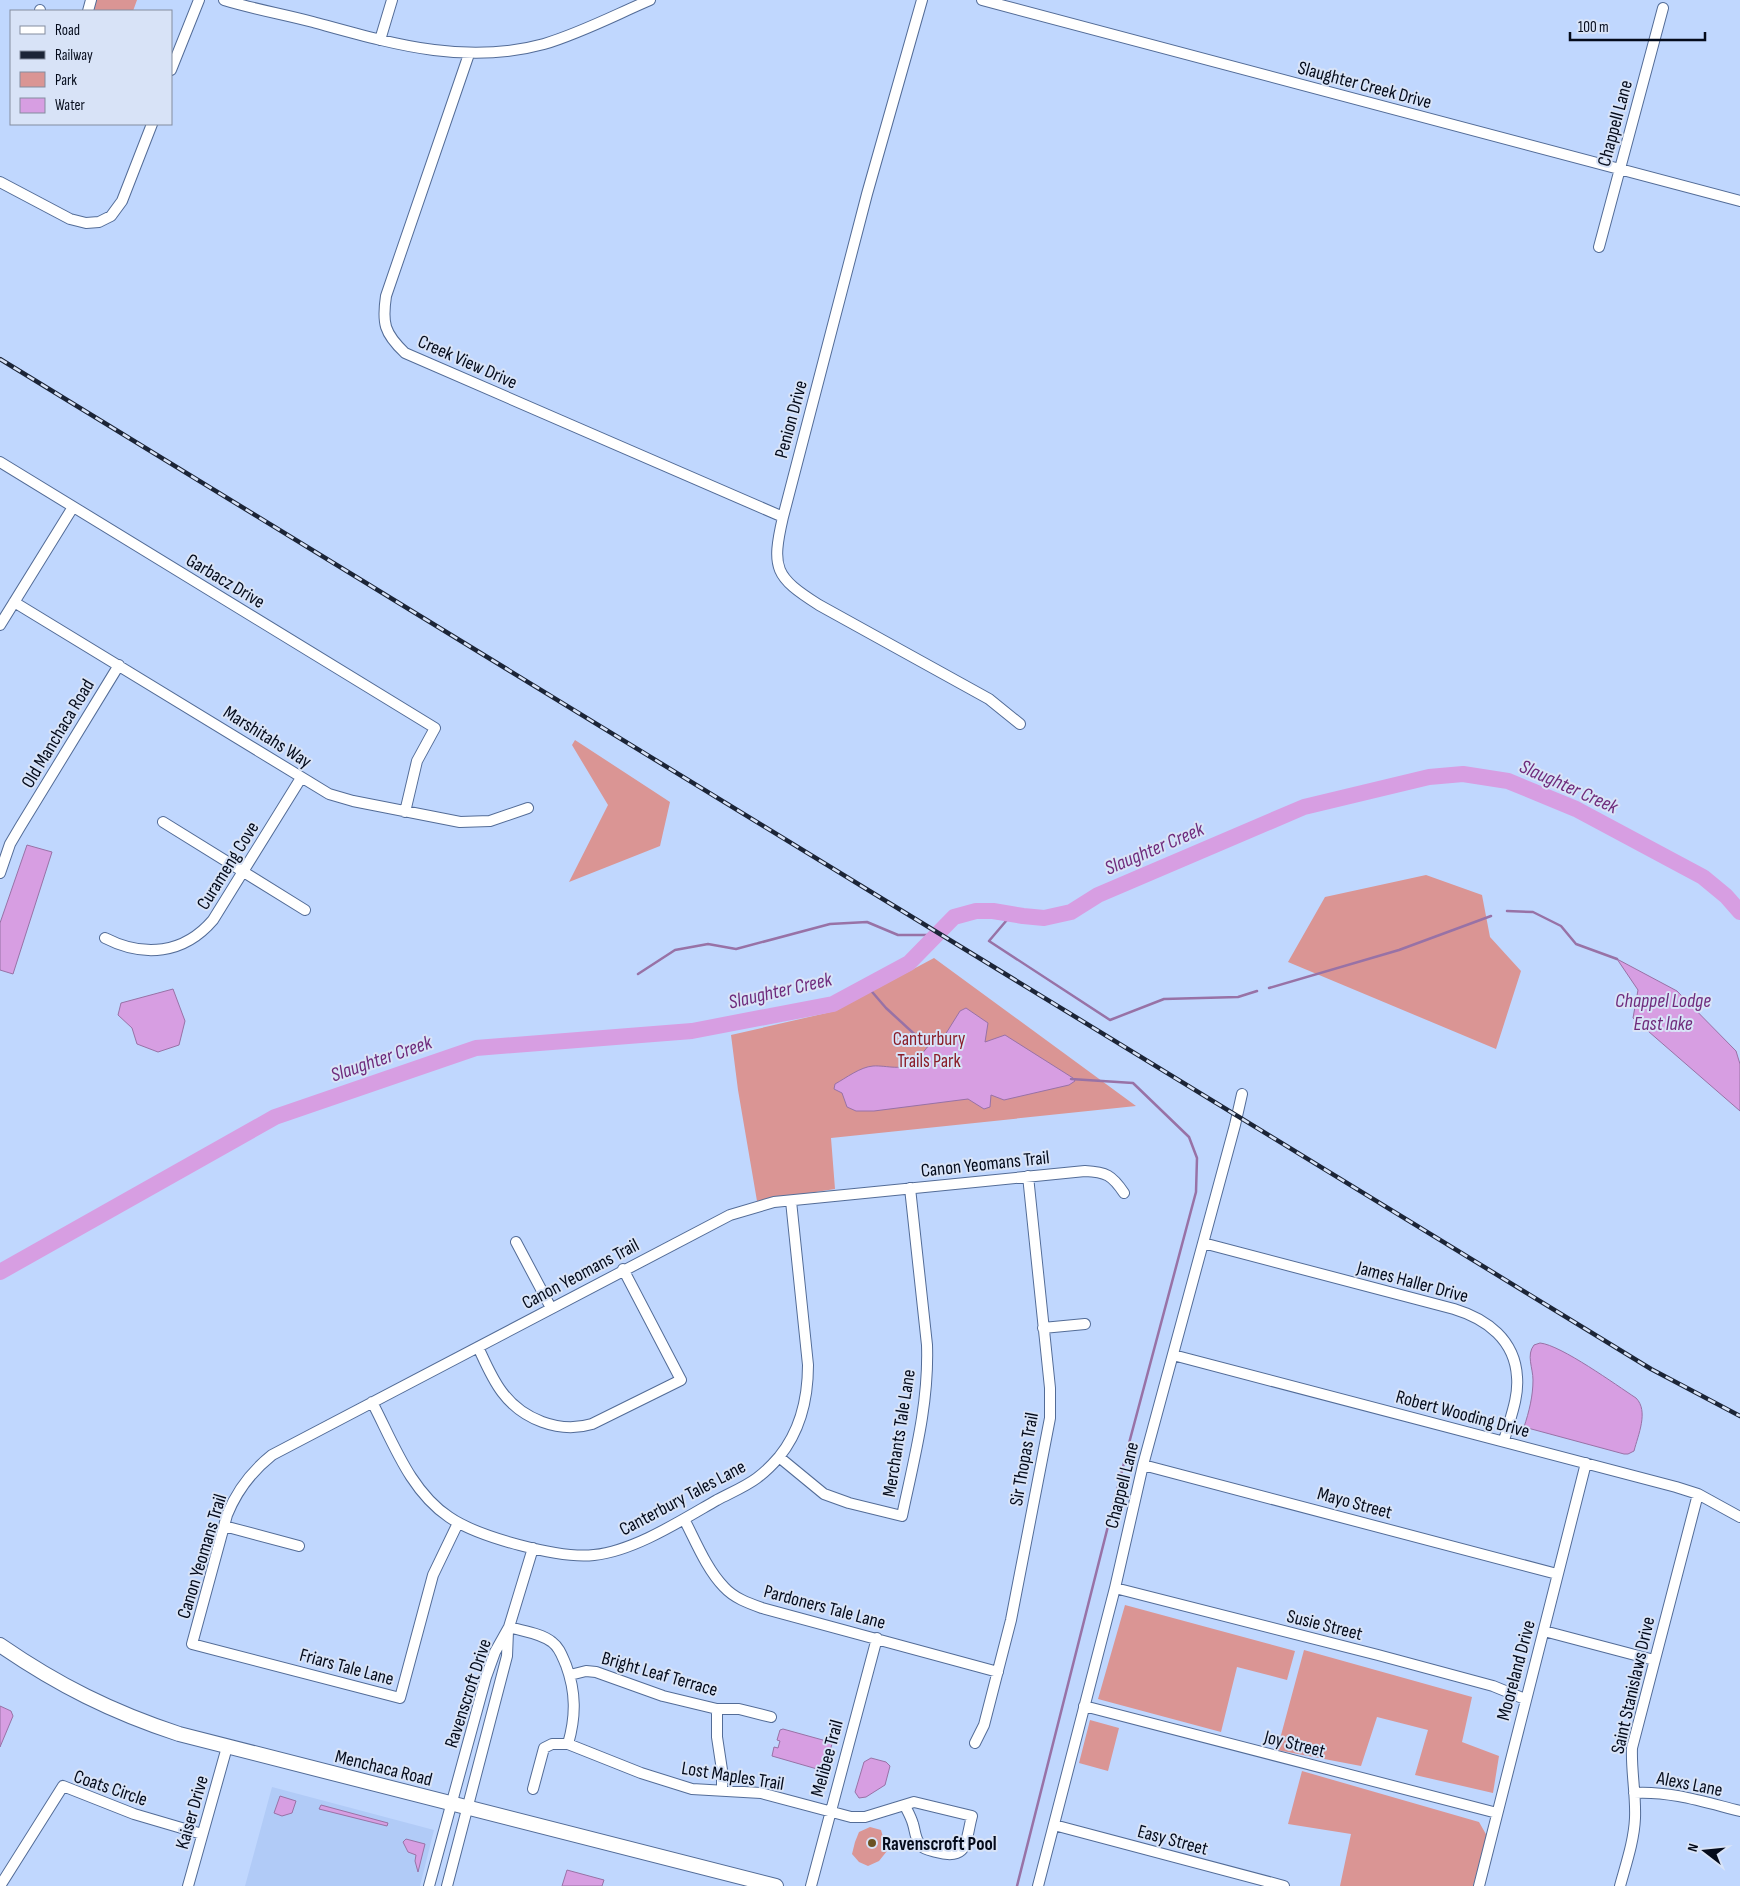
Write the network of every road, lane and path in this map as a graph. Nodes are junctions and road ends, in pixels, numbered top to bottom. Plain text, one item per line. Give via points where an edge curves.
1 (199, 0) edge
2 (224, 0) edge
3 (392, 0) edge
4 (650, 0) edge
5 (922, 0) edge
6 (982, 0) edge
7 (1663, 8) dead end
8 (380, 40) junction
9 (469, 54) junction
10 (172, 68) edge
11 (152, 125) edge
12 (1620, 170) junction
13 (0, 182) edge
14 (1740, 200) edge
15 (1599, 247) dead end
16 (0, 462) edge
17 (73, 507) junction
18 (783, 517) junction
19 (14, 602) junction
20 (0, 625) edge
21 (119, 665) junction
22 (1020, 724) dead end
23 (301, 778) junction
24 (528, 808) dead end
25 (406, 812) junction
26 (163, 822) dead end
27 (244, 872) junction
28 (0, 873) edge
29 (305, 910) dead end
30 (105, 938) dead end
31 (1242, 1094) dead end
32 (1028, 1176) junction
33 (910, 1188) junction
34 (1124, 1193) dead end
35 (791, 1201) junction
36 (516, 1242) dead end
37 (1203, 1243) junction
38 (623, 1269) junction
39 (551, 1308) junction
40 (1085, 1324) dead end
41 (1043, 1328) junction
42 (478, 1347) junction
43 (1173, 1355) junction
44 (372, 1402) junction
45 (1504, 1441) junction
46 (779, 1457) junction
47 (1586, 1464) junction
48 (1143, 1465) junction
49 (1698, 1494) junction
50 (1740, 1517) edge
51 (684, 1519) junction
52 (458, 1523) junction
53 (224, 1526) junction
54 (299, 1546) dead end
55 (533, 1548) junction
56 (1557, 1574) junction
57 (1115, 1588) junction
58 (509, 1627) junction
59 (1544, 1631) junction
60 (877, 1638) junction
61 (192, 1644) joint
62 (0, 1645) edge
63 (1654, 1660) junction
64 (998, 1672) junction
65 (570, 1676) junction
66 (1525, 1699) junction
67 (1084, 1706) junction
68 (717, 1709) junction
69 (771, 1717) dead end
70 (975, 1742) dead end
71 (568, 1744) junction
72 (227, 1747) junction
73 (533, 1789) dead end
74 (722, 1791) junction
75 (1634, 1793) junction
76 (452, 1802) junction
77 (905, 1806) junction
78 (468, 1807) junction
79 (1740, 1811) edge
80 (830, 1812) junction
81 (1498, 1813) junction
82 (1054, 1825) junction
83 (202, 1834) junction
84 (0, 1886) edge
85 (188, 1886) edge
86 (429, 1886) edge
87 (446, 1886) edge
88 (776, 1886) edge
89 (811, 1886) edge
90 (1038, 1886) edge
91 (1284, 1886) edge
92 (1479, 1886) edge
93 (1620, 1886) edge

1 - 10 street
2 - 8 street
3 - 8 street
4 - 9 street via 544,44
5 - 18 street, Penion Drive via 867,194
6 - 12 street, Slaughter Creek Drive
7 - 12 street, Chappell Lane
8 - 9 street via 432,51
9 - 18 street, Creek View Drive via 386,296 383,316 390,338 405,353
11 - 13 street via 122,201 111,216 99,222 70,219
12 - 14 street, Slaughter Creek Drive
12 - 15 street, Chappell Lane
16 - 17 street, Garbacz Drive
17 - 19 street
17 - 25 street, Garbacz Drive via 435,728 417,761
18 - 22 street, Penion Drive via 776,546 777,564 794,589 989,700
19 - 20 street
19 - 21 street, Marshitahs Way
21 - 23 street, Marshitahs Way
21 - 28 street, Old Manchaca Road via 10,844
23 - 25 street, Marshitahs Way via 329,794
23 - 27 street, Curameng Cove
24 - 25 street, Marshitahs Way via 502,818 470,823
26 - 27 street
27 - 29 street
27 - 30 street, Curameng Cove via 213,920 198,935 182,944 164,949 137,950
31 - 37 street, Chappell Lane
32 - 33 street, Canon Yeomans Trail
32 - 34 street, Canon Yeomans Trail via 1096,1171 1115,1180
32 - 41 street, Sir Thopas Trail
33 - 35 street, Canon Yeomans Trail
33 - 46 street, Merchants Tale Lane via 928,1367 924,1410 902,1516 834,1499
35 - 38 street, Canon Yeomans Trail via 764,1204 730,1214
35 - 46 street, Canterbury Tales Lane via 808,1377 802,1415
36 - 39 street
37 - 43 street, Chappell Lane
37 - 45 street, James Haller Drive via 1478,1317 1497,1332 1514,1362 1517,1391
38 - 39 street, Canon Yeomans Trail
38 - 42 street via 681,1380 592,1424 559,1427 535,1419 510,1403
39 - 42 street, Canon Yeomans Trail
40 - 41 street
41 - 64 street, Sir Thopas Trail via 1050,1418
42 - 44 street, Canon Yeomans Trail
43 - 45 street, Robert Wooding Drive
43 - 48 street, Chappell Lane
44 - 52 street, Canterbury Tales Lane via 416,1485 434,1505
44 - 53 street, Canon Yeomans Trail via 283,1448 263,1462 238,1492
45 - 47 street, Robert Wooding Drive
46 - 51 street, Canterbury Tales Lane via 756,1478
47 - 49 street, Robert Wooding Drive
47 - 56 street, Mooreland Drive
48 - 56 street, Mayo Street
48 - 57 street, Chappell Lane
49 - 50 street, Robert Wooding Drive
49 - 63 street, Saint Stanislaws Drive
51 - 55 street, Canterbury Tales Lane via 619,1550 596,1555 572,1556
51 - 60 street, Pardoners Tale Lane via 715,1575 732,1594 762,1608
52 - 55 street, Canterbury Tales Lane
52 - 61 street, Friars Tale Lane via 433,1575 400,1698
53 - 54 street
53 - 61 street, Canon Yeomans Trail
55 - 58 street, Ravenscroft Drive
56 - 59 street, Mooreland Drive
57 - 66 street, Susie Street via 1493,1686
57 - 67 street, Chappell Lane
58 - 65 street via 551,1641 561,1652
58 - 76 street, Ravenscroft Drive via 486,1677
58 - 78 street, Ravenscroft Drive via 507,1656
59 - 63 street
59 - 66 street, Mooreland Drive
60 - 64 street, Pardoners Tale Lane
60 - 80 street, Melibee Trail
62 - 72 main road, Menchaca Road via 34,1669 92,1700 159,1727
63 - 75 street, Saint Stanislaws Drive via 1632,1748
64 - 70 street, Sir Thopas Trail via 984,1725
65 - 68 street, Bright Leaf Terrace via 586,1671 596,1672 663,1696
65 - 71 street via 575,1711
66 - 81 street, Mooreland Drive
67 - 81 street, Joy Street
67 - 82 street, Chappell Lane
68 - 69 street, Bright Leaf Terrace via 739,1709
68 - 74 street
71 - 73 street via 552,1744 544,1748
71 - 74 street, Lost Maples Trail via 655,1778 692,1789
72 - 76 main road, Menchaca Road
72 - 83 street, Kaiser Drive
74 - 80 street, Lost Maples Trail via 761,1793
75 - 79 street, Alexs Lane via 1672,1794
75 - 93 street, Saint Stanislaws Drive via 1634,1833
76 - 78 main road, Menchaca Road
76 - 86 street, Ravenscroft Drive
77 - 77 street, Lost Maples Trail via 914,1802 972,1816 960,1852 947,1855 922,1847
77 - 80 street, Lost Maples Trail via 858,1818
78 - 87 street, Ravenscroft Drive
78 - 88 main road, Menchaca Road
80 - 89 street, Melibee Trail
81 - 92 street, Mooreland Drive
82 - 90 street, Chappell Lane
82 - 91 street, Easy Street
83 - 84 street, Coats Circle via 134,1814 63,1786
83 - 85 street, Kaiser Drive

